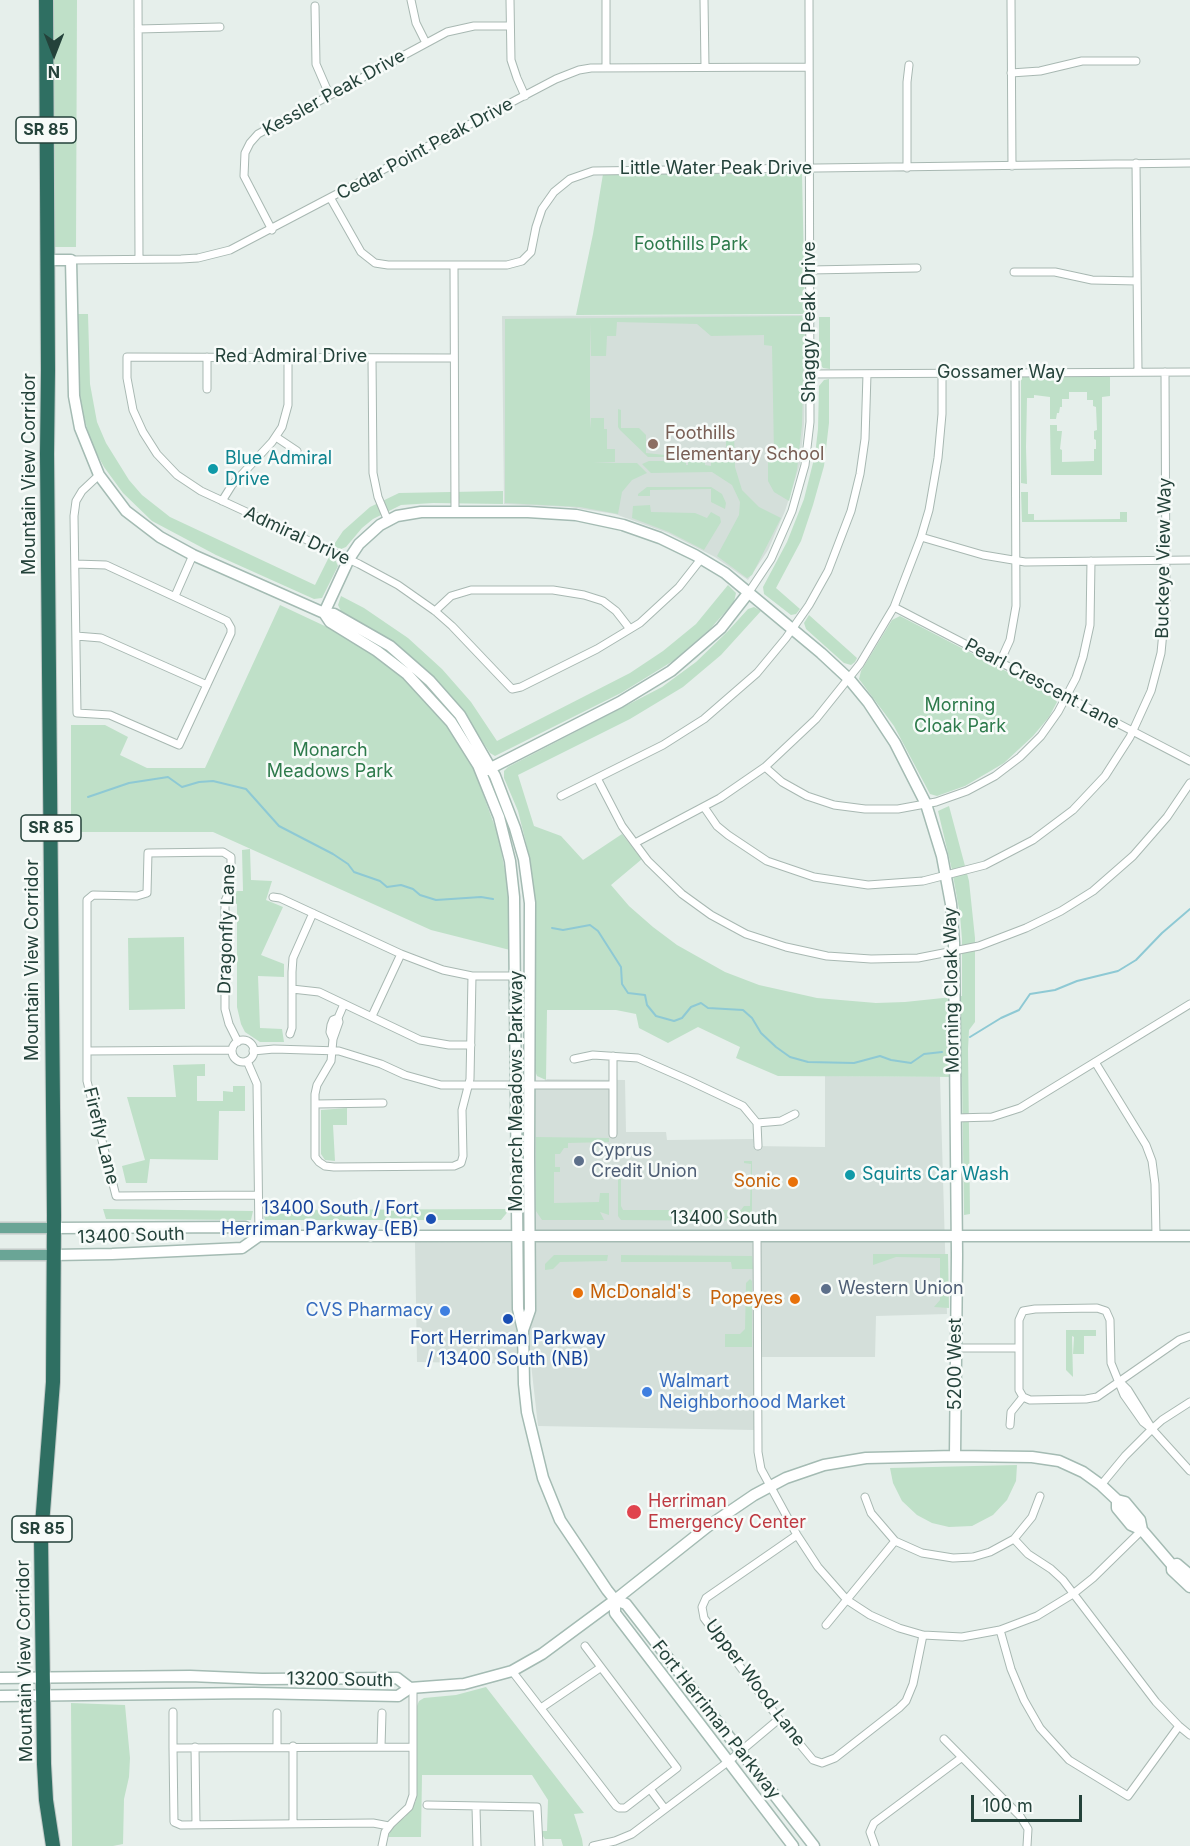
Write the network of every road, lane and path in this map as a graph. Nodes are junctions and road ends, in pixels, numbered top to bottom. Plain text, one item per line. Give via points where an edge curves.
1 (46, 0) edge
2 (138, 0) edge
3 (411, 0) edge
4 (510, 0) edge
5 (606, 0) edge
6 (704, 0) edge
7 (809, 0) edge
8 (1011, 0) edge
9 (315, 6) dead end
10 (510, 26) junction
11 (220, 27) dead end
12 (138, 29) junction
13 (426, 43) junction
14 (1136, 61) dead end
15 (909, 65) dead end
16 (809, 67) junction
17 (606, 68) junction
18 (705, 68) junction
19 (1011, 73) junction
20 (329, 94) junction
21 (525, 96) junction
22 (1136, 163) junction
23 (1190, 163) edge
24 (1012, 166) junction
25 (810, 168) junction
26 (907, 168) junction
27 (331, 199) junction
28 (272, 230) junction
29 (139, 259) junction
30 (47, 260) junction
31 (71, 260) junction
32 (454, 265) junction
33 (917, 268) dead end
34 (810, 270) junction
35 (1014, 272) dead end
36 (1137, 281) junction
37 (127, 357) joint
38 (207, 357) junction
39 (288, 357) junction
40 (372, 358) junction
41 (454, 358) junction
42 (1137, 372) junction
43 (1165, 372) junction
44 (1190, 372) edge
45 (942, 373) junction
46 (1015, 373) junction
47 (811, 374) junction
48 (867, 374) junction
49 (207, 389) dead end
50 (276, 437) junction
51 (297, 451) dead end
52 (99, 475) junction
53 (222, 501) junction
54 (456, 512) junction
55 (388, 520) junction
56 (921, 537) junction
57 (193, 555) junction
58 (349, 559) junction
59 (701, 559) junction
60 (1190, 560) edge
61 (1016, 561) junction
62 (1091, 561) junction
63 (1166, 561) junction
64 (75, 564) junction
65 (749, 592) junction
66 (175, 596) junction
67 (894, 607) junction
68 (435, 611) junction
69 (324, 613) junction
70 (793, 628) junction
71 (630, 629) junction
72 (76, 636) junction
73 (1000, 662) junction
74 (849, 680) junction
75 (207, 685) junction
76 (1067, 697) junction
77 (1133, 732) junction
78 (1190, 761) edge
79 (765, 766) junction
80 (486, 770) junction
81 (597, 778) junction
82 (1190, 783) edge
83 (561, 796) dead end
84 (926, 804) junction
85 (704, 807) junction
86 (635, 843) junction
87 (946, 876) junction
88 (273, 897) dead end
89 (87, 900) joint
90 (313, 914) junction
91 (954, 951) junction
92 (401, 954) junction
93 (471, 976) junction
94 (516, 976) junction
95 (292, 989) junction
96 (344, 1004) junction
97 (1190, 1004) edge
98 (372, 1016) junction
99 (290, 1034) dead end
100 (238, 1042) junction
101 (471, 1045) junction
102 (232, 1050) junction
103 (331, 1050) junction
104 (87, 1051) junction
105 (253, 1051) junction
106 (613, 1056) junction
107 (574, 1059) dead end
108 (247, 1061) junction
109 (1095, 1062) junction
110 (470, 1085) junction
111 (522, 1085) junction
112 (612, 1085) junction
113 (383, 1103) dead end
114 (316, 1104) junction
115 (795, 1114) dead end
116 (955, 1118) junction
117 (756, 1123) junction
118 (613, 1134) dead end
119 (758, 1146) dead end
120 (257, 1196) junction
121 (0, 1228) edge
122 (54, 1228) junction
123 (518, 1235) junction
124 (530, 1235) junction
125 (259, 1236) junction
126 (757, 1236) junction
127 (956, 1236) junction
128 (1156, 1236) junction
129 (1190, 1236) edge
130 (0, 1255) edge
131 (54, 1255) junction
132 (523, 1330) junction
133 (1190, 1336) edge
134 (957, 1348) junction
135 (1019, 1348) junction
136 (1119, 1381) junction
137 (1023, 1397) junction
138 (1190, 1402) edge
139 (1010, 1425) dead end
140 (1152, 1429) junction
141 (956, 1456) junction
142 (1190, 1471) edge
143 (1101, 1485) junction
144 (770, 1486) junction
145 (1040, 1496) dead end
146 (865, 1497) dead end
147 (1142, 1530) junction
148 (797, 1535) junction
149 (1014, 1539) junction
150 (895, 1541) junction
151 (1172, 1565) junction
152 (1190, 1575) edge
153 (1190, 1587) edge
154 (1073, 1594) junction
155 (615, 1600) junction
156 (847, 1600) junction
157 (826, 1625) dead end
158 (1000, 1630) junction
159 (923, 1635) junction
160 (585, 1646) dead end
161 (600, 1668) junction
162 (512, 1671) junction
163 (43, 1677) junction
164 (0, 1678) edge
165 (315, 1678) junction
166 (411, 1688) junction
167 (315, 1695) junction
168 (0, 1696) edge
169 (43, 1696) junction
170 (541, 1708) junction
171 (173, 1712) dead end
172 (277, 1713) dead end
173 (382, 1713) dead end
174 (779, 1719) junction
175 (1179, 1726) junction
176 (1190, 1735) edge
177 (944, 1739) dead end
178 (277, 1746) junction
179 (293, 1746) junction
180 (195, 1747) junction
181 (381, 1747) junction
182 (413, 1747) junction
183 (174, 1748) junction
184 (740, 1752) junction
185 (961, 1758) junction
186 (729, 1761) junction
187 (650, 1789) junction
188 (427, 1805) dead end
189 (477, 1807) junction
190 (665, 1809) junction
191 (293, 1824) junction
192 (196, 1825) junction
193 (389, 1826) junction
194 (616, 1844) edge
195 (53, 1846) edge
196 (382, 1846) edge
197 (477, 1846) edge
198 (538, 1846) edge
199 (593, 1846) edge
200 (793, 1846) edge
201 (814, 1846) edge
202 (875, 1846) edge
203 (1027, 1846) edge

1 - 30 highway, Mountain View Corridor / SR 85
2 - 12 street
3 - 13 street
4 - 10 street
5 - 17 street
6 - 18 street
7 - 16 street, Shaggy Peak Drive
8 - 19 street
9 - 20 street via 316,64
10 - 13 street, Kessler Peak Drive via 460,28
10 - 21 street via 514,69
11 - 12 street
12 - 29 street
13 - 20 street, Kessler Peak Drive
14 - 19 street via 1077,62
15 - 26 street
16 - 18 street, Cedar Point Peak Drive
16 - 25 street, Shaggy Peak Drive
17 - 18 street, Cedar Point Peak Drive
17 - 21 street, Cedar Point Peak Drive via 567,74
19 - 24 street
20 - 28 street, Kessler Peak Drive via 258,134 245,153 244,176
21 - 27 street, Cedar Point Peak Drive
22 - 23 street, Little Water Peak Drive
22 - 24 street, Little Water Peak Drive
22 - 36 street
24 - 26 street, Little Water Peak Drive
25 - 26 street, Little Water Peak Drive
25 - 32 street, Little Water Peak Drive via 584,173 564,183 545,203 531,252 522,261 507,265
25 - 34 street, Shaggy Peak Drive
27 - 28 street, Cedar Point Peak Drive
27 - 32 street, Little Water Peak Drive via 369,260 388,265
28 - 29 street, Cedar Point Peak Drive via 215,255
29 - 31 street, Cedar Point Peak Drive
30 - 31 street, Cedar Point Peak Drive
30 - 122 highway, Mountain View Corridor / SR 85
31 - 52 street via 74,396 80,428
32 - 41 street
33 - 34 street
34 - 47 street, Shaggy Peak Drive
35 - 36 street
36 - 42 street
37 - 38 street, Red Admiral Drive
37 - 53 street, Admiral Drive via 130,399 149,444 177,475
38 - 39 street, Red Admiral Drive
38 - 49 street
39 - 40 street, Red Admiral Drive
39 - 50 street via 287,410
40 - 41 street, Red Admiral Drive
40 - 55 street via 373,473
41 - 54 street
42 - 43 street, Gossamer Way
42 - 46 street, Gossamer Way
43 - 44 street, Gossamer Way
43 - 63 street, Buckeye View Way
45 - 46 street, Gossamer Way
45 - 48 street, Gossamer Way
45 - 56 street via 938,458
46 - 61 street
47 - 48 street, Gossamer Way
47 - 65 street, Shaggy Peak Drive via 810,422 799,488 771,559
48 - 70 street via 865,439 851,512 828,571
50 - 51 street
50 - 53 street via 241,473
52 - 57 street via 134,518
52 - 64 street via 76,501
53 - 58 street, Admiral Drive
54 - 55 street, Morning Cloak Way via 413,512
54 - 59 street, Morning Cloak Way via 552,513 600,519 660,538
55 - 58 street, Morning Cloak Way via 364,538
56 - 61 street
56 - 67 street
57 - 66 street
57 - 69 street
58 - 68 street, Admiral Drive via 398,585
58 - 69 street, Morning Cloak Way
59 - 65 street, Morning Cloak Way
59 - 71 street via 670,597
60 - 63 street
61 - 62 street
61 - 73 street via 1016,615
62 - 63 street
62 - 76 street via 1088,636
63 - 77 street, Buckeye View Way via 1161,652 1151,691
64 - 66 street via 106,565
64 - 72 street
65 - 70 street, Morning Cloak Way
65 - 80 street, Shaggy Peak Drive via 721,628 671,671 620,702
66 - 75 street via 227,621 231,628
67 - 73 street, Pearl Crescent Lane
67 - 74 street
68 - 71 street via 451,596 471,590 553,590 603,601
68 - 71 street, Admiral Drive via 512,689
69 - 80 street via 357,626 411,663 460,715
70 - 74 street, Morning Cloak Way
70 - 81 street via 757,673 704,719
72 - 75 street via 101,638
72 - 75 street via 77,713 110,715 179,745
73 - 76 street, Pearl Crescent Lane
74 - 79 street via 816,719
74 - 84 street, Morning Cloak Way via 885,727
76 - 77 street, Pearl Crescent Lane
76 - 84 street via 1041,736 1008,766 967,791
77 - 78 street, Pearl Crescent Lane
77 - 87 street, Buckeye View Way via 1105,776 1061,820 1001,858
79 - 84 street via 794,790 834,805 882,810
79 - 85 street
80 - 94 street, Monarch Meadows Parkway via 510,861
80 - 111 street, Monarch Meadows Parkway via 515,828 530,903
81 - 83 street
81 - 86 street
82 - 91 street via 1145,844 1093,891 1026,928 993,942
84 - 87 street, Morning Cloak Way
85 - 86 street
85 - 87 street, Buckeye View Way via 717,826 740,844 767,861 798,873 868,885 905,884
86 - 91 street via 658,872 696,905 728,925 766,941 849,958 918,958
87 - 91 street, Morning Cloak Way
88 - 90 street
89 - 100 street, Dragonfly Lane via 93,895 147,893 148,853 223,852 231,857 231,888 225,901 225,1009
89 - 104 street, Firefly Lane
90 - 92 street
90 - 95 street via 293,958
91 - 116 street, Morning Cloak Way
92 - 93 street
92 - 98 street
93 - 94 street
93 - 101 street
94 - 111 street, Monarch Meadows Parkway
95 - 96 street via 319,992
95 - 99 street
96 - 98 street
96 - 103 street
97 - 109 street
98 - 101 street via 420,1040
100 - 102 street
100 - 105 street via 248,1042
101 - 110 street
102 - 104 street
102 - 108 street via 236,1060
103 - 105 street
103 - 110 street via 362,1057 422,1081
103 - 114 street via 331,1061 317,1085
104 - 120 street, Firefly Lane via 87,1081 116,1196
105 - 108 street
106 - 107 street
106 - 112 street
106 - 117 street via 638,1058 688,1080 743,1106
108 - 120 street via 257,1084
109 - 116 street via 1013,1112
109 - 128 street via 1152,1161
110 - 111 street
110 - 114 street via 462,1110 463,1156 461,1163 454,1166 325,1166 315,1157
111 - 112 street
111 - 123 street, Monarch Meadows Parkway
111 - 124 street, Monarch Meadows Parkway
112 - 118 street
113 - 114 street
115 - 117 street via 781,1121
116 - 127 street, Morning Cloak Way
117 - 119 street
120 - 125 street
121 - 122 main road, 13400 South
122 - 125 street, 13400 South via 245,1227
122 - 131 highway, Mountain View Corridor / SR 85
123 - 124 street, 13400 South
123 - 125 street, 13400 South
123 - 132 street, Fort Herriman Parkway via 518,1309
124 - 126 street, 13400 South
124 - 132 street, Fort Herriman Parkway via 530,1310
125 - 131 street, 13400 South via 242,1248
126 - 127 street, 13400 South
126 - 144 street via 758,1452
127 - 128 street, 13400 South
127 - 134 street, 5200 West
128 - 129 street, 13400 South
130 - 131 main road, 13400 South
131 - 163 highway, Mountain View Corridor / SR 85 via 52,1382 41,1538
132 - 155 street, Fort Herriman Parkway via 527,1412 543,1478 560,1520
133 - 136 street
134 - 135 street
134 - 141 street, 5200 West
135 - 136 street via 1019,1320 1027,1309 1097,1308 1106,1311 1110,1320 1111,1363
135 - 137 street via 1019,1390
136 - 137 street via 1090,1399
136 - 140 street via 1124,1395
137 - 139 street via 1011,1412
138 - 140 street
140 - 142 street
140 - 143 street
141 - 143 street via 1059,1461
141 - 144 street via 866,1458 824,1465
143 - 147 street via 1125,1502 1140,1520
144 - 148 street
144 - 155 street via 707,1527
145 - 149 street via 1032,1517
146 - 150 street via 876,1521
147 - 151 street
147 - 154 street
148 - 156 street
148 - 174 street, Upper Wood Lane via 706,1598 702,1607 704,1618
149 - 150 street via 990,1552 953,1558 922,1553
149 - 154 street via 1056,1573
150 - 156 street
151 - 152 street via 1178,1564
151 - 153 street via 1172,1570
154 - 158 street via 1037,1616
154 - 175 street
155 - 162 street via 542,1654
155 - 184 street, Fort Herriman Parkway via 626,1604
155 - 186 street, Fort Herriman Parkway via 615,1613
156 - 157 street
156 - 159 street via 870,1615
158 - 159 street via 962,1637
158 - 175 street via 1011,1669 1040,1728 1069,1760 1128,1796
159 - 174 street, Upper Wood Lane via 906,1701 835,1758 822,1763 813,1760
160 - 161 street
161 - 170 street
161 - 187 street via 677,1768
162 - 166 street via 464,1684
162 - 170 street
163 - 164 street, 13200 South
163 - 165 street, 13200 South
163 - 169 highway, Mountain View Corridor / SR 85
165 - 166 street, 13200 South via 397,1678
165 - 167 street
166 - 167 street, 13200 South via 398,1696
166 - 182 street
167 - 169 street, 13200 South
168 - 169 street, 13200 South
169 - 195 highway, Mountain View Corridor / SR 85 via 46,1800
170 - 187 street via 616,1806 625,1808
171 - 183 street
172 - 178 street
173 - 181 street
174 - 184 street
175 - 176 street
177 - 185 street
178 - 179 street
178 - 180 street
179 - 181 street
179 - 191 street
180 - 183 street
180 - 192 street
181 - 182 street
182 - 193 street via 413,1795 409,1807
183 - 192 street via 174,1822
184 - 186 street
184 - 201 street, Fort Herriman Parkway
185 - 202 street via 874,1823 870,1832
185 - 203 street via 1020,1816 1028,1829
186 - 190 street
186 - 200 street, Fort Herriman Parkway
187 - 190 street
188 - 189 street
189 - 197 street
189 - 198 street via 537,1807
190 - 194 street
191 - 192 street
191 - 193 street
193 - 196 street
194 - 199 street

